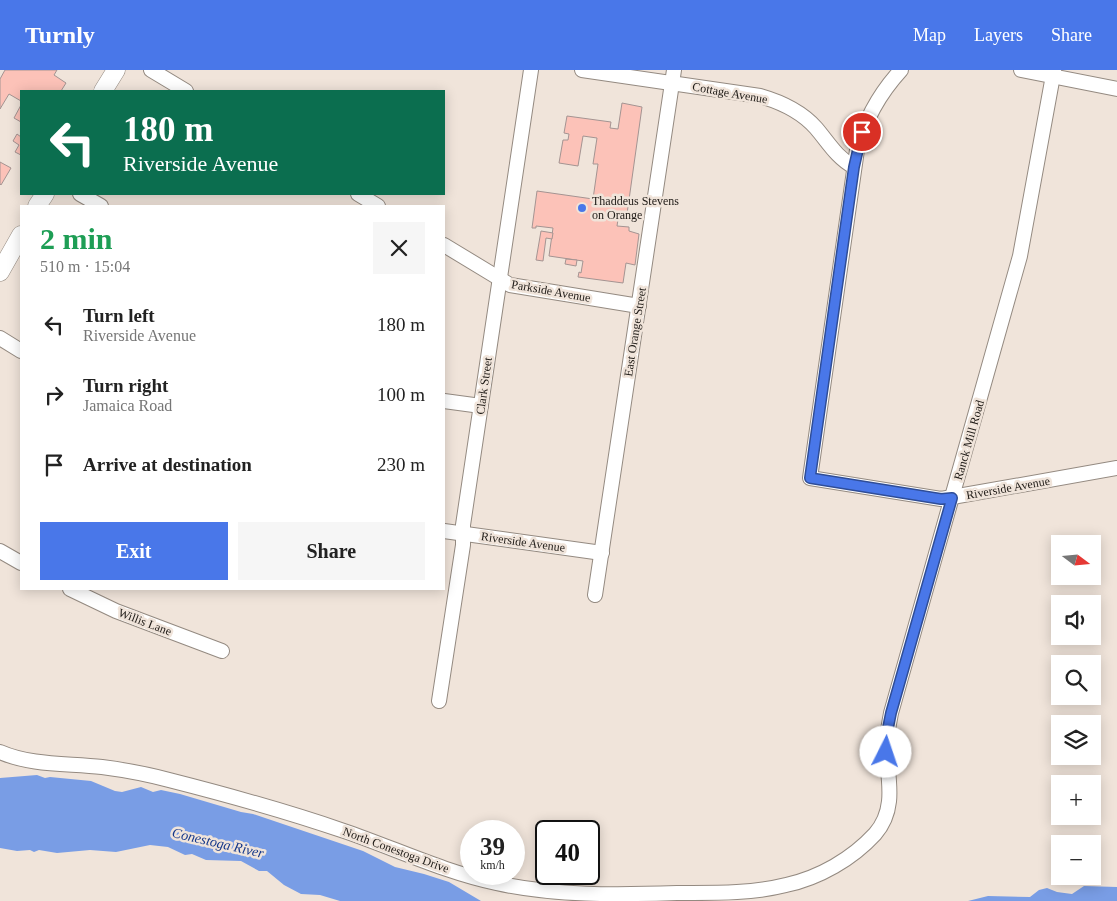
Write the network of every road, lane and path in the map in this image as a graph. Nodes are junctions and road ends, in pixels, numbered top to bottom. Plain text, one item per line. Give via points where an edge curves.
1 (116, 70) edge
2 (151, 70) edge
3 (531, 70) edge
4 (582, 70) edge
5 (901, 70) edge
6 (1022, 70) edge
7 (1053, 74) edge
8 (673, 77) edge
9 (104, 90) edge
10 (184, 90) edge
11 (1117, 90) edge
12 (854, 167) junction
13 (82, 195) edge
14 (360, 195) edge
15 (99, 205) edge
16 (376, 205) edge
17 (20, 237) edge
18 (445, 246) edge
19 (0, 272) edge
20 (500, 279) junction
21 (639, 306) junction
22 (0, 338) edge
23 (20, 349) edge
24 (445, 401) edge
25 (480, 406) junction
26 (1117, 468) edge
27 (952, 498) junction
28 (445, 531) edge
29 (463, 533) junction
30 (0, 551) edge
31 (602, 553) junction
32 (20, 561) edge
33 (72, 590) edge
34 (595, 595) dead end
35 (222, 651) dead end
36 (439, 701) dead end
37 (0, 752) edge
38 (851, 855) joint

1 - 9 main road
2 - 10 street
3 - 20 street, Clark Street
4 - 8 street, Cottage Avenue
5 - 12 street via 878,98 868,117
6 - 7 street
7 - 11 street
7 - 27 street, Ranck Mill Road via 1020,256
8 - 12 street, Cottage Avenue via 775,100 809,121 834,152
8 - 21 street, East Orange Street
12 - 27 street, Riverside Avenue via 810,478 941,499
13 - 15 street
14 - 16 street
17 - 19 main road
18 - 20 street, Parkside Avenue
20 - 21 street, Parkside Avenue via 510,285
20 - 25 street, Clark Street
21 - 31 street, East Orange Street
22 - 23 street
24 - 25 street
25 - 29 street, Clark Street
26 - 27 street, Riverside Avenue
27 - 38 street, Ranck Mill Road via 888,727 889,807 878,829
28 - 29 street, Riverside Avenue
29 - 31 street, Riverside Avenue
29 - 36 street, Clark Street
30 - 32 street
31 - 34 street, East Orange Street
33 - 35 street, Willis Lane via 116,611
37 - 38 street, North Conestoga Drive via 37,762 104,767 166,779 304,817 462,874 517,887 630,894 755,891 796,883

